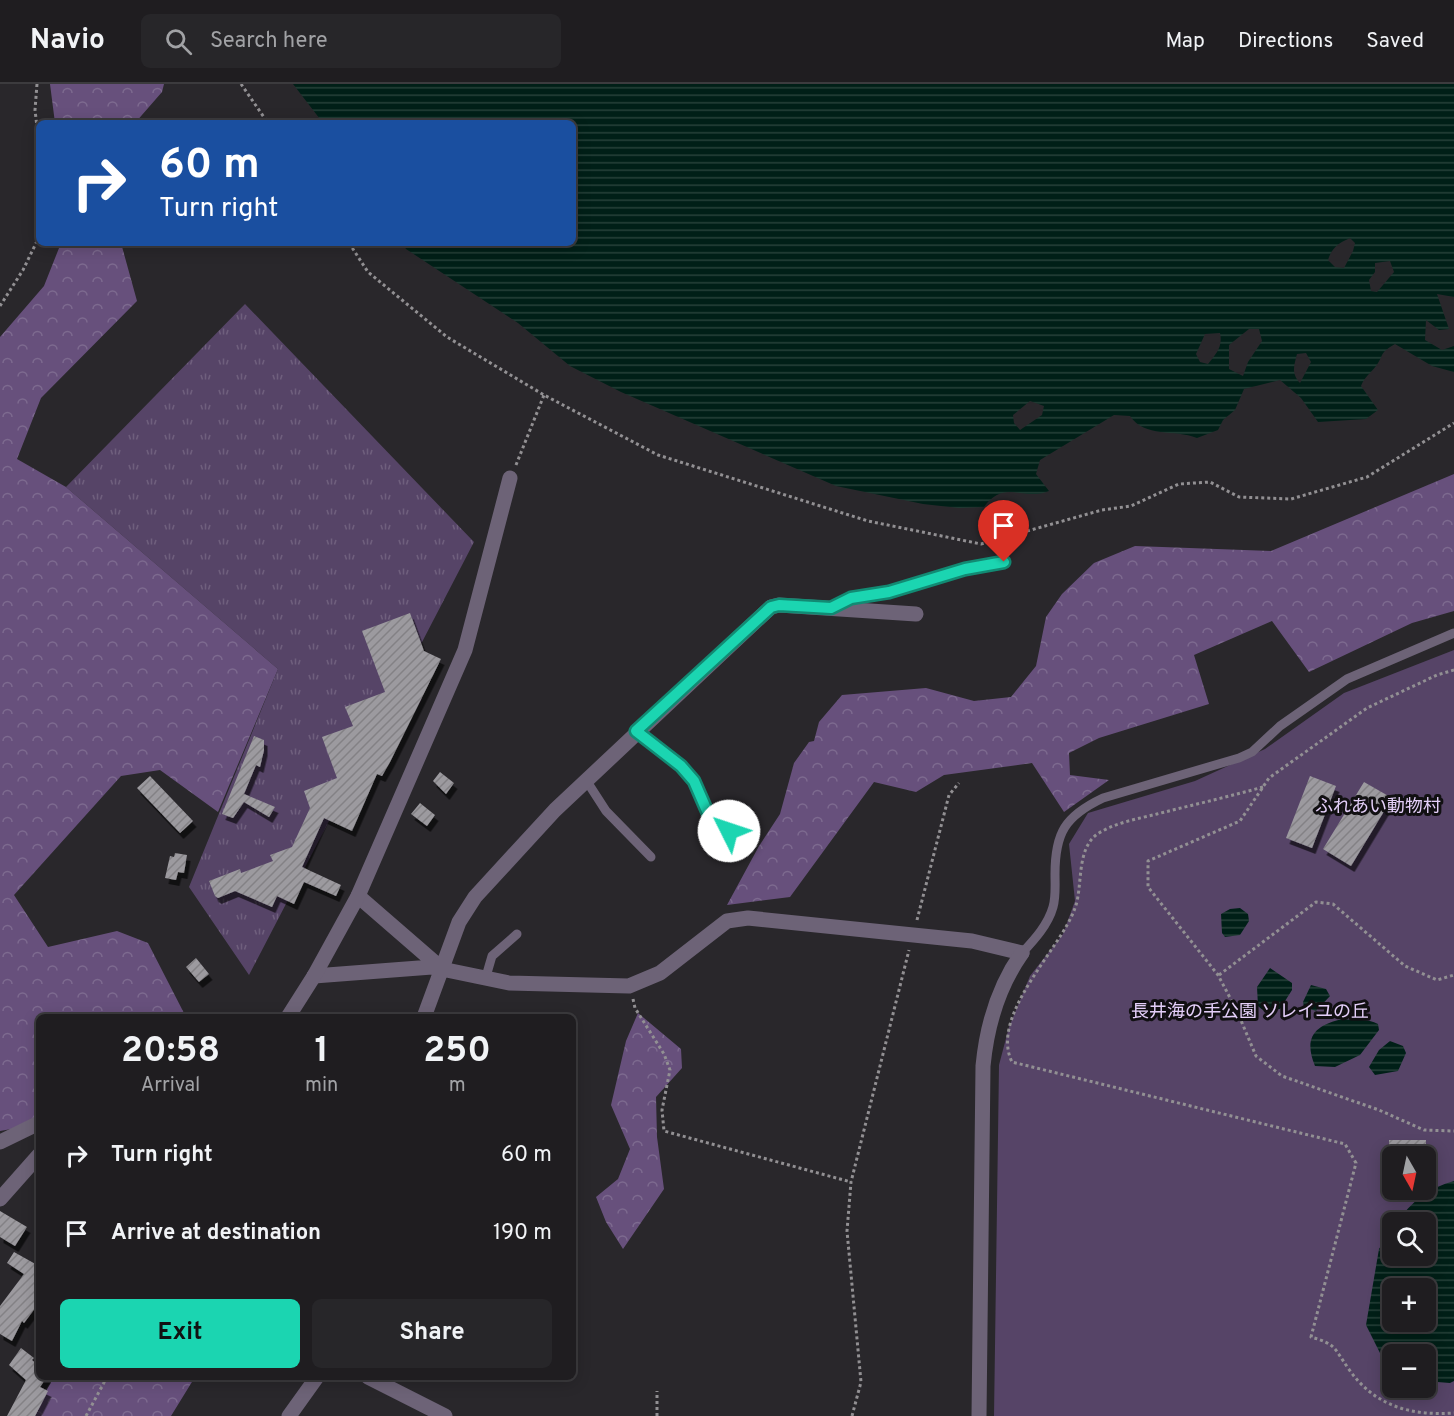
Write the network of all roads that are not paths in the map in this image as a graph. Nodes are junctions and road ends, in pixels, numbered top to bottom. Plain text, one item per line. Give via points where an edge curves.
1 (510, 478) road end
2 (1004, 562) dead end
3 (831, 608) junction
4 (916, 614) dead end
5 (1454, 633) edge
6 (636, 731) junction
7 (586, 780) junction
8 (729, 831) dead end
9 (651, 857) dead end
10 (358, 896) junction
11 (517, 934) dead end
12 (1022, 953) junction
13 (441, 968) junction
14 (314, 976) junction
15 (485, 980) junction
16 (290, 1014) edge
17 (425, 1014) edge
18 (36, 1124) edge
19 (0, 1142) edge
20 (36, 1158) edge
21 (0, 1199) edge
22 (315, 1380) edge
23 (374, 1380) edge
24 (289, 1416) edge
25 (445, 1416) edge
26 (979, 1416) edge

1 - 10 street via 465,650
2 - 3 lane via 851,598
3 - 4 street
3 - 6 street via 771,607
5 - 12 lane via 1347,679 1289,719 1252,752 1083,807 1060,834 1055,850 1054,904 1049,918
6 - 7 street
6 - 8 lane via 681,766 694,781 714,827
7 - 9 lane via 606,811
7 - 13 street via 476,897 459,922
10 - 13 street
10 - 14 street
11 - 15 lane via 492,956
12 - 15 street via 972,941 748,918 727,921 660,973 629,986
12 - 26 street via 1007,974 986,1032
13 - 14 street
13 - 15 street
13 - 17 street
14 - 16 street
18 - 19 street
20 - 21 street
22 - 24 street
23 - 25 street

